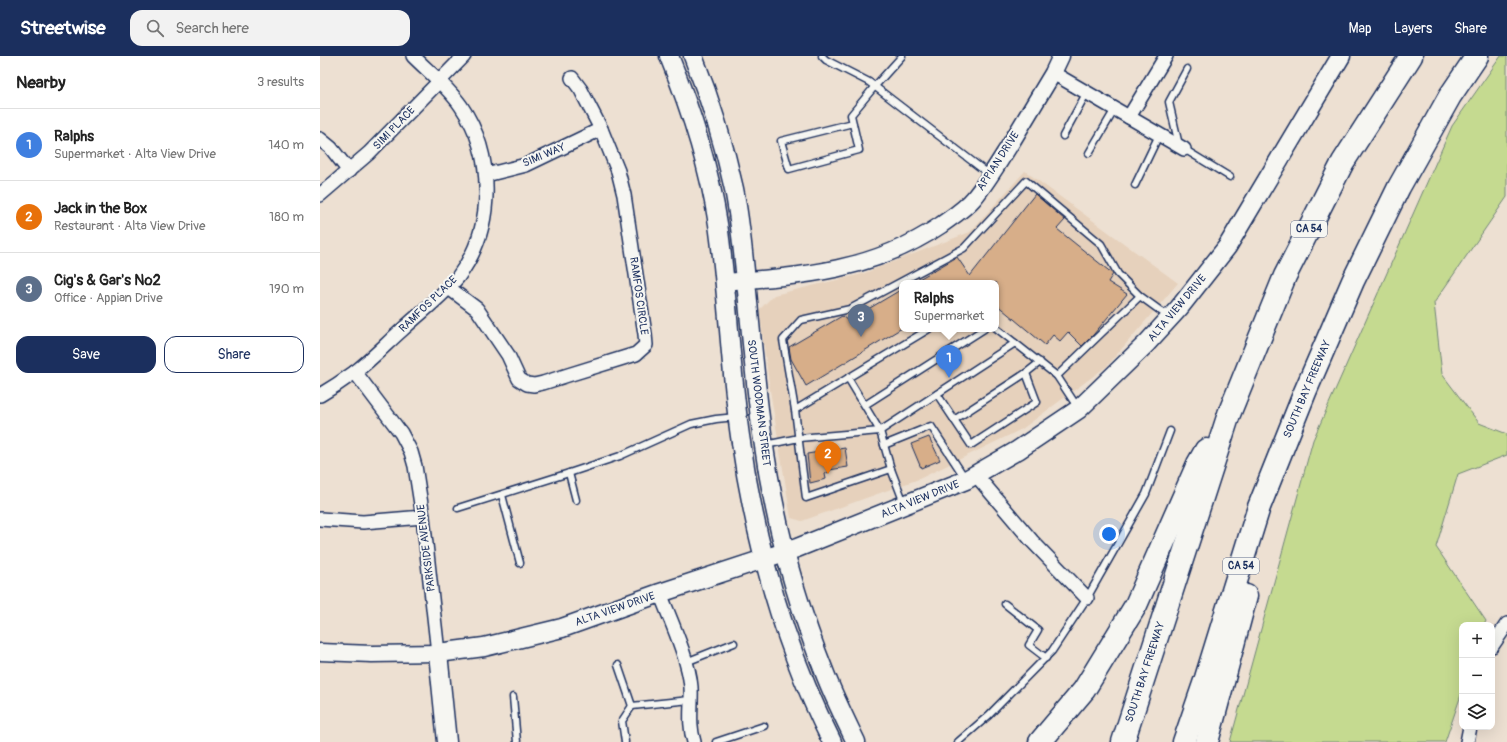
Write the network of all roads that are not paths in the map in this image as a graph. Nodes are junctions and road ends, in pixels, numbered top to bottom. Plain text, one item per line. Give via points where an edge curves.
1 (413, 56) edge
2 (464, 56) edge
3 (669, 56) edge
4 (693, 56) edge
5 (822, 56) edge
6 (902, 56) edge
7 (1061, 56) edge
8 (1166, 56) edge
9 (1341, 56) edge
10 (1411, 56) edge
11 (1477, 56) edge
12 (1186, 69) dead end
13 (1053, 73) junction
14 (572, 78) dead end
15 (439, 82) junction
16 (874, 86) junction
17 (1087, 92) junction
18 (1115, 109) junction
19 (1129, 117) junction
20 (853, 123) junction
21 (601, 130) junction
22 (1160, 135) junction
23 (1063, 136) dead end
24 (320, 139) edge
25 (1182, 148) junction
26 (1089, 153) dead end
27 (349, 171) junction
28 (486, 175) junction
29 (991, 176) junction
30 (1230, 177) dead end
31 (1135, 185) dead end
32 (320, 195) edge
33 (904, 280) edge
34 (746, 281) junction
35 (724, 282) junction
36 (899, 283) edge
37 (449, 288) junction
38 (1140, 296) junction
39 (1171, 318) junction
40 (999, 330) edge
41 (923, 332) edge
42 (979, 332) edge
43 (1015, 343) junction
44 (1040, 362) junction
45 (355, 372) junction
46 (1026, 374) junction
47 (1057, 376) junction
48 (848, 378) junction
49 (1305, 392) junction
50 (937, 394) junction
51 (320, 395) edge
52 (865, 406) junction
53 (1079, 408) junction
54 (795, 410) junction
55 (1229, 414) junction
56 (738, 417) junction
57 (954, 420) junction
58 (880, 431) junction
59 (1170, 431) dead end
60 (799, 438) junction
61 (764, 445) junction
62 (884, 445) junction
63 (891, 469) junction
64 (570, 473) junction
65 (971, 477) junction
66 (502, 495) junction
67 (576, 500) dead end
68 (904, 505) junction
69 (458, 508) dead end
70 (423, 517) junction
71 (320, 519) edge
72 (785, 552) junction
73 (765, 559) junction
74 (520, 563) dead end
75 (660, 593) junction
76 (1087, 598) junction
77 (1005, 604) dead end
78 (1507, 624) edge
79 (1495, 642) edge
80 (734, 643) dead end
81 (320, 652) edge
82 (438, 653) junction
83 (1046, 658) junction
84 (686, 662) junction
85 (618, 665) dead end
86 (513, 697) dead end
87 (690, 700) junction
88 (632, 706) junction
89 (764, 726) dead end
90 (1469, 730) edge
91 (447, 742) edge
92 (517, 742) edge
93 (625, 742) edge
94 (694, 742) edge
95 (716, 742) edge
96 (832, 742) edge
97 (856, 742) edge
98 (958, 742) edge
99 (1040, 742) edge
100 (1122, 742) edge
101 (1184, 742) edge
102 (1207, 742) edge
103 (1467, 742) edge

1 - 15 street, RAMFOS PLACE
2 - 15 street, SIMI PLACE
3 - 35 main road, SOUTH WOODMAN STREET via 698,134 717,222
4 - 34 main road, SOUTH WOODMAN STREET via 726,157 739,219
5 - 16 lane
6 - 16 lane
7 - 13 street, APPIAN DRIVE
8 - 19 street
9 - 39 main road, ALTA VIEW DRIVE via 1227,247
10 - 55 highway, SOUTH BAY FREEWAY / CA 54 via 1343,162 1285,276
11 - 49 highway, SOUTH BAY FREEWAY / CA 54 via 1450,96 1399,187 1353,281
12 - 25 lane via 1169,102
13 - 17 street
13 - 29 street, APPIAN DRIVE
14 - 21 street, RAMFOS CIRCLE via 581,90
15 - 27 street, SIMI PLACE
15 - 28 street, RAMFOS PLACE via 452,94 468,119 480,146
16 - 20 lane via 851,116
16 - 29 lane
17 - 18 street
17 - 23 lane
18 - 19 street
18 - 26 lane
19 - 22 street
20 - 20 lane via 781,141 789,169 859,150
21 - 28 street, SIMI WAY via 526,165
21 - 37 street, RAMFOS CIRCLE via 618,171 624,195 646,346 636,354 574,374 534,385 527,384 520,379 508,355 477,310
22 - 25 street
22 - 31 lane
24 - 27 street
25 - 30 lane
27 - 32 street, SIMI PLACE
28 - 37 street, RAMFOS PLACE via 486,202 478,240 467,263
29 - 34 street, APPIAN DRIVE via 973,199 949,219 920,238 886,255 830,271
33 - 38 lane via 964,248 1026,181 1101,244 1118,274
34 - 35 street, APPIAN DRIVE
34 - 61 main road, SOUTH WOODMAN STREET
35 - 56 main road, SOUTH WOODMAN STREET
36 - 54 lane via 850,309 801,320 783,340
37 - 45 street, RAMFOS PLACE
38 - 39 lane
38 - 47 lane
39 - 53 main road, ALTA VIEW DRIVE
40 - 43 lane
41 - 48 lane
42 - 52 lane
43 - 44 lane
43 - 50 lane
44 - 46 lane
44 - 47 lane
45 - 51 street, RAMFOS PLACE
45 - 70 street, PARKSIDE AVENUE via 406,442 415,466
46 - 57 lane
46 - 57 lane via 1037,402 971,445
47 - 53 lane
48 - 52 lane
48 - 54 lane
49 - 101 highway, SOUTH BAY FREEWAY / CA 54 via 1259,507
49 - 102 highway
50 - 57 lane
50 - 58 lane
52 - 58 lane
53 - 65 main road, ALTA VIEW DRIVE via 1018,450
54 - 60 lane
55 - 99 highway via 1198,464 1136,605 1084,690
55 - 100 highway, SOUTH BAY FREEWAY / CA 54
56 - 64 lane via 691,424 620,456
56 - 73 main road, SOUTH WOODMAN STREET via 754,515
58 - 60 lane
58 - 62 lane
59 - 76 lane via 1146,494
60 - 61 lane
60 - 63 lane via 806,498
61 - 72 main road, SOUTH WOODMAN STREET
62 - 63 lane
62 - 65 lane via 931,426
63 - 68 lane
64 - 66 lane
64 - 67 lane
65 - 68 main road, ALTA VIEW DRIVE
65 - 76 street
66 - 69 lane
66 - 74 lane
68 - 72 main road, ALTA VIEW DRIVE
70 - 71 street via 363,522
70 - 82 street, PARKSIDE AVENUE
72 - 73 main road, ALTA VIEW DRIVE
72 - 97 main road, SOUTH WOODMAN STREET via 796,594 824,672
73 - 75 main road, ALTA VIEW DRIVE
73 - 96 main road, SOUTH WOODMAN STREET via 795,658
75 - 82 main road, ALTA VIEW DRIVE via 562,628 484,647
75 - 84 street
76 - 83 lane
77 - 83 lane via 1038,630 1030,645
78 - 79 street
80 - 84 lane
81 - 82 street, ALTA VIEW DRIVE
82 - 91 main road, PARKSIDE AVENUE
83 - 98 lane
84 - 87 street via 691,686
85 - 88 lane
86 - 92 lane
87 - 88 lane
87 - 94 street via 690,730
88 - 93 lane via 622,721
89 - 95 lane
90 - 103 street

